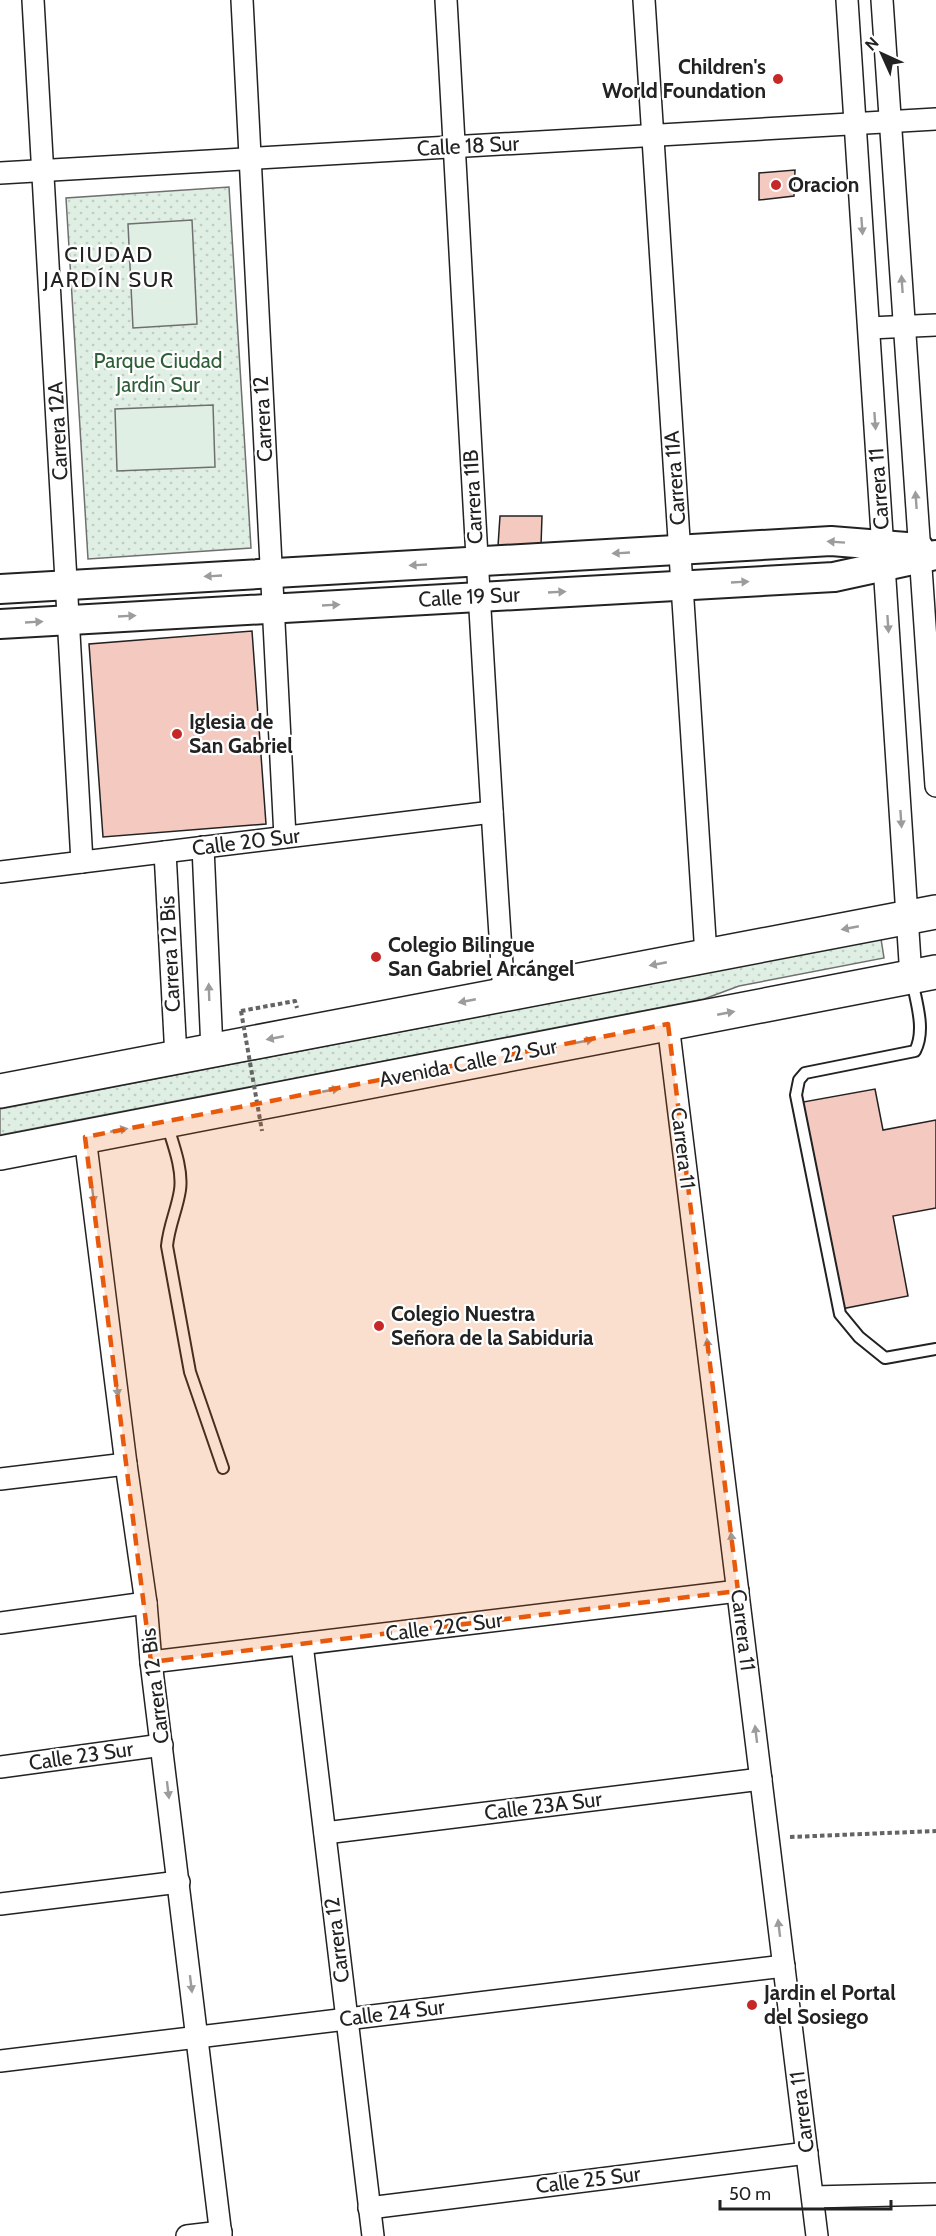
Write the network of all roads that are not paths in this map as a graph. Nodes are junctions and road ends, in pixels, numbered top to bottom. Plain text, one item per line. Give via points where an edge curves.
1 (33, 0) edge
2 (242, 0) edge
3 (446, 0) edge
4 (644, 0) edge
5 (848, 0) edge
6 (882, 0) edge
7 (936, 119) edge
8 (890, 122) junction
9 (856, 123) junction
10 (653, 135) junction
11 (454, 147) junction
12 (250, 158) junction
13 (43, 170) junction
14 (0, 173) edge
15 (936, 325) edge
16 (904, 326) junction
17 (869, 328) junction
18 (680, 549) junction
19 (928, 553) edge
20 (884, 556) junction
21 (477, 561) junction
22 (271, 573) junction
23 (67, 585) junction
24 (682, 585) junction
25 (0, 589) edge
26 (478, 596) junction
27 (273, 608) junction
28 (69, 620) junction
29 (0, 624) edge
30 (936, 786) edge
31 (492, 812) junction
32 (285, 837) junction
33 (203, 847) junction
34 (165, 852) junction
35 (82, 862) junction
36 (0, 872) edge
37 (922, 914) edge
38 (706, 955) junction
39 (924, 975) edge
40 (504, 994) junction
41 (668, 1024) junction
42 (212, 1050) junction
43 (176, 1057) junction
44 (0, 1091) edge
45 (166, 1121) junction
46 (85, 1137) junction
47 (0, 1153) edge
48 (936, 1349) edge
49 (126, 1464) junction
50 (223, 1468) dead end
51 (0, 1479) edge
52 (738, 1591) junction
53 (146, 1603) junction
54 (0, 1623) edge
55 (302, 1644) junction
56 (151, 1662) junction
57 (162, 1745) junction
58 (0, 1767) edge
59 (761, 1779) junction
60 (325, 1833) junction
61 (178, 1882) junction
62 (0, 1904) edge
63 (784, 1966) junction
64 (347, 2019) junction
65 (198, 2037) junction
66 (0, 2061) edge
67 (807, 2153) junction
68 (936, 2194) edge
69 (813, 2197) junction
70 (369, 2208) junction
71 (221, 2234) edge
72 (187, 2236) edge
73 (373, 2236) edge
74 (817, 2236) edge

1 - 13 street, Carrera 12A
2 - 12 street, Carrera 12
3 - 11 street, Carrera 11B
4 - 10 street, Carrera 11A
5 - 9 street, Carrera 11
6 - 8 street, Carrera 11
7 - 8 street, Calle 18 Sur
8 - 9 street, Calle 18 Sur
16 -> 8 street, Carrera 11
9 - 10 street, Calle 18 Sur
9 -> 17 street, Carrera 11
10 - 11 street, Calle 18 Sur
10 - 18 street, Carrera 11A
11 - 12 street, Calle 18 Sur
11 - 21 street, Carrera 11B
12 - 13 street, Calle 18 Sur
12 - 22 street, Carrera 12
13 - 14 street, Calle 18 Sur
13 - 23 street, Carrera 12A
15 - 16 street
16 - 17 street
19 -> 16 street, Carrera 11
17 -> 20 street, Carrera 11
20 -> 18 street, Calle 19 Sur via 831,541
18 -> 21 street, Calle 19 Sur
18 - 24 street, Carrera 11A
19 - 20 street, Calle 19 Sur
19 - 30 street, Carrera 11
24 -> 20 street, Calle 19 Sur via 834,577
20 -> 37 street, Carrera 11
21 -> 22 street, Calle 19 Sur
21 - 26 street, Carrera 11B
22 -> 23 street, Calle 19 Sur
22 - 27 street, Carrera 12
23 - 25 street, Calle 19 Sur
23 - 28 street, Carrera 12A
26 -> 24 street, Calle 19 Sur
24 - 38 street, Carrera 11A
27 -> 26 street, Calle 19 Sur
26 - 31 street, Carrera 11B
28 -> 27 street, Calle 19 Sur
27 - 32 street, Carrera 12
29 -> 28 street, Calle 19 Sur
28 - 35 street, Carrera 12A
31 - 32 street, Calle 20 Sur
31 - 40 street, Carrera 11B
32 - 33 street, Calle 20 Sur
33 - 34 street, Calle 20 Sur
42 -> 33 street, Carrera 12 Bis
34 - 35 street, Calle 20 Sur
34 - 43 street, Carrera 12 Bis
35 - 36 street, Calle 20 Sur
37 -> 38 main road
37 - 39 street, Carrera 11
38 -> 40 main road
41 -> 39 main road, Avenida Calle 22 Sur
39 - 48 lane via 920,1042 915,1051 805,1073 795,1095 840,1314 859,1337 885,1358
40 -> 42 main road
45 -> 41 main road, Avenida Calle 22 Sur
52 -> 41 street, Carrera 11
42 - 43 main road
43 - 44 main road
46 -> 45 main road, Avenida Calle 22 Sur
45 - 50 lane via 181,1188 167,1246 190,1372
46 - 47 main road, Avenida Calle 22 Sur
46 -> 49 street, Carrera 12 Bis
49 - 51 street
49 - 53 street, Carrera 12 Bis
52 - 55 street, Calle 22C Sur
59 -> 52 street, Carrera 11
53 - 54 street
53 - 56 street, Carrera 12 Bis
55 - 56 street, Calle 22C Sur
55 - 60 street, Carrera 12
56 - 57 street, Carrera 12 Bis
57 - 58 street, Calle 23 Sur
57 -> 61 street, Carrera 12 Bis
59 - 60 street, Calle 23A Sur
63 -> 59 street, Carrera 11
60 - 64 street, Carrera 12
61 - 62 street
61 -> 65 street, Carrera 12 Bis
63 - 64 street, Calle 24 Sur
63 - 67 street, Carrera 11
64 - 65 street, Calle 24 Sur
64 - 70 street, Carrera 12
65 - 66 street, Calle 24 Sur
65 - 71 street, Carrera 12 Bis
67 - 69 street, Carrera 11
67 - 70 street, Calle 25 Sur
68 - 69 street
69 - 74 street, Carrera 11
70 - 73 street, Carrera 12
71 - 72 street

